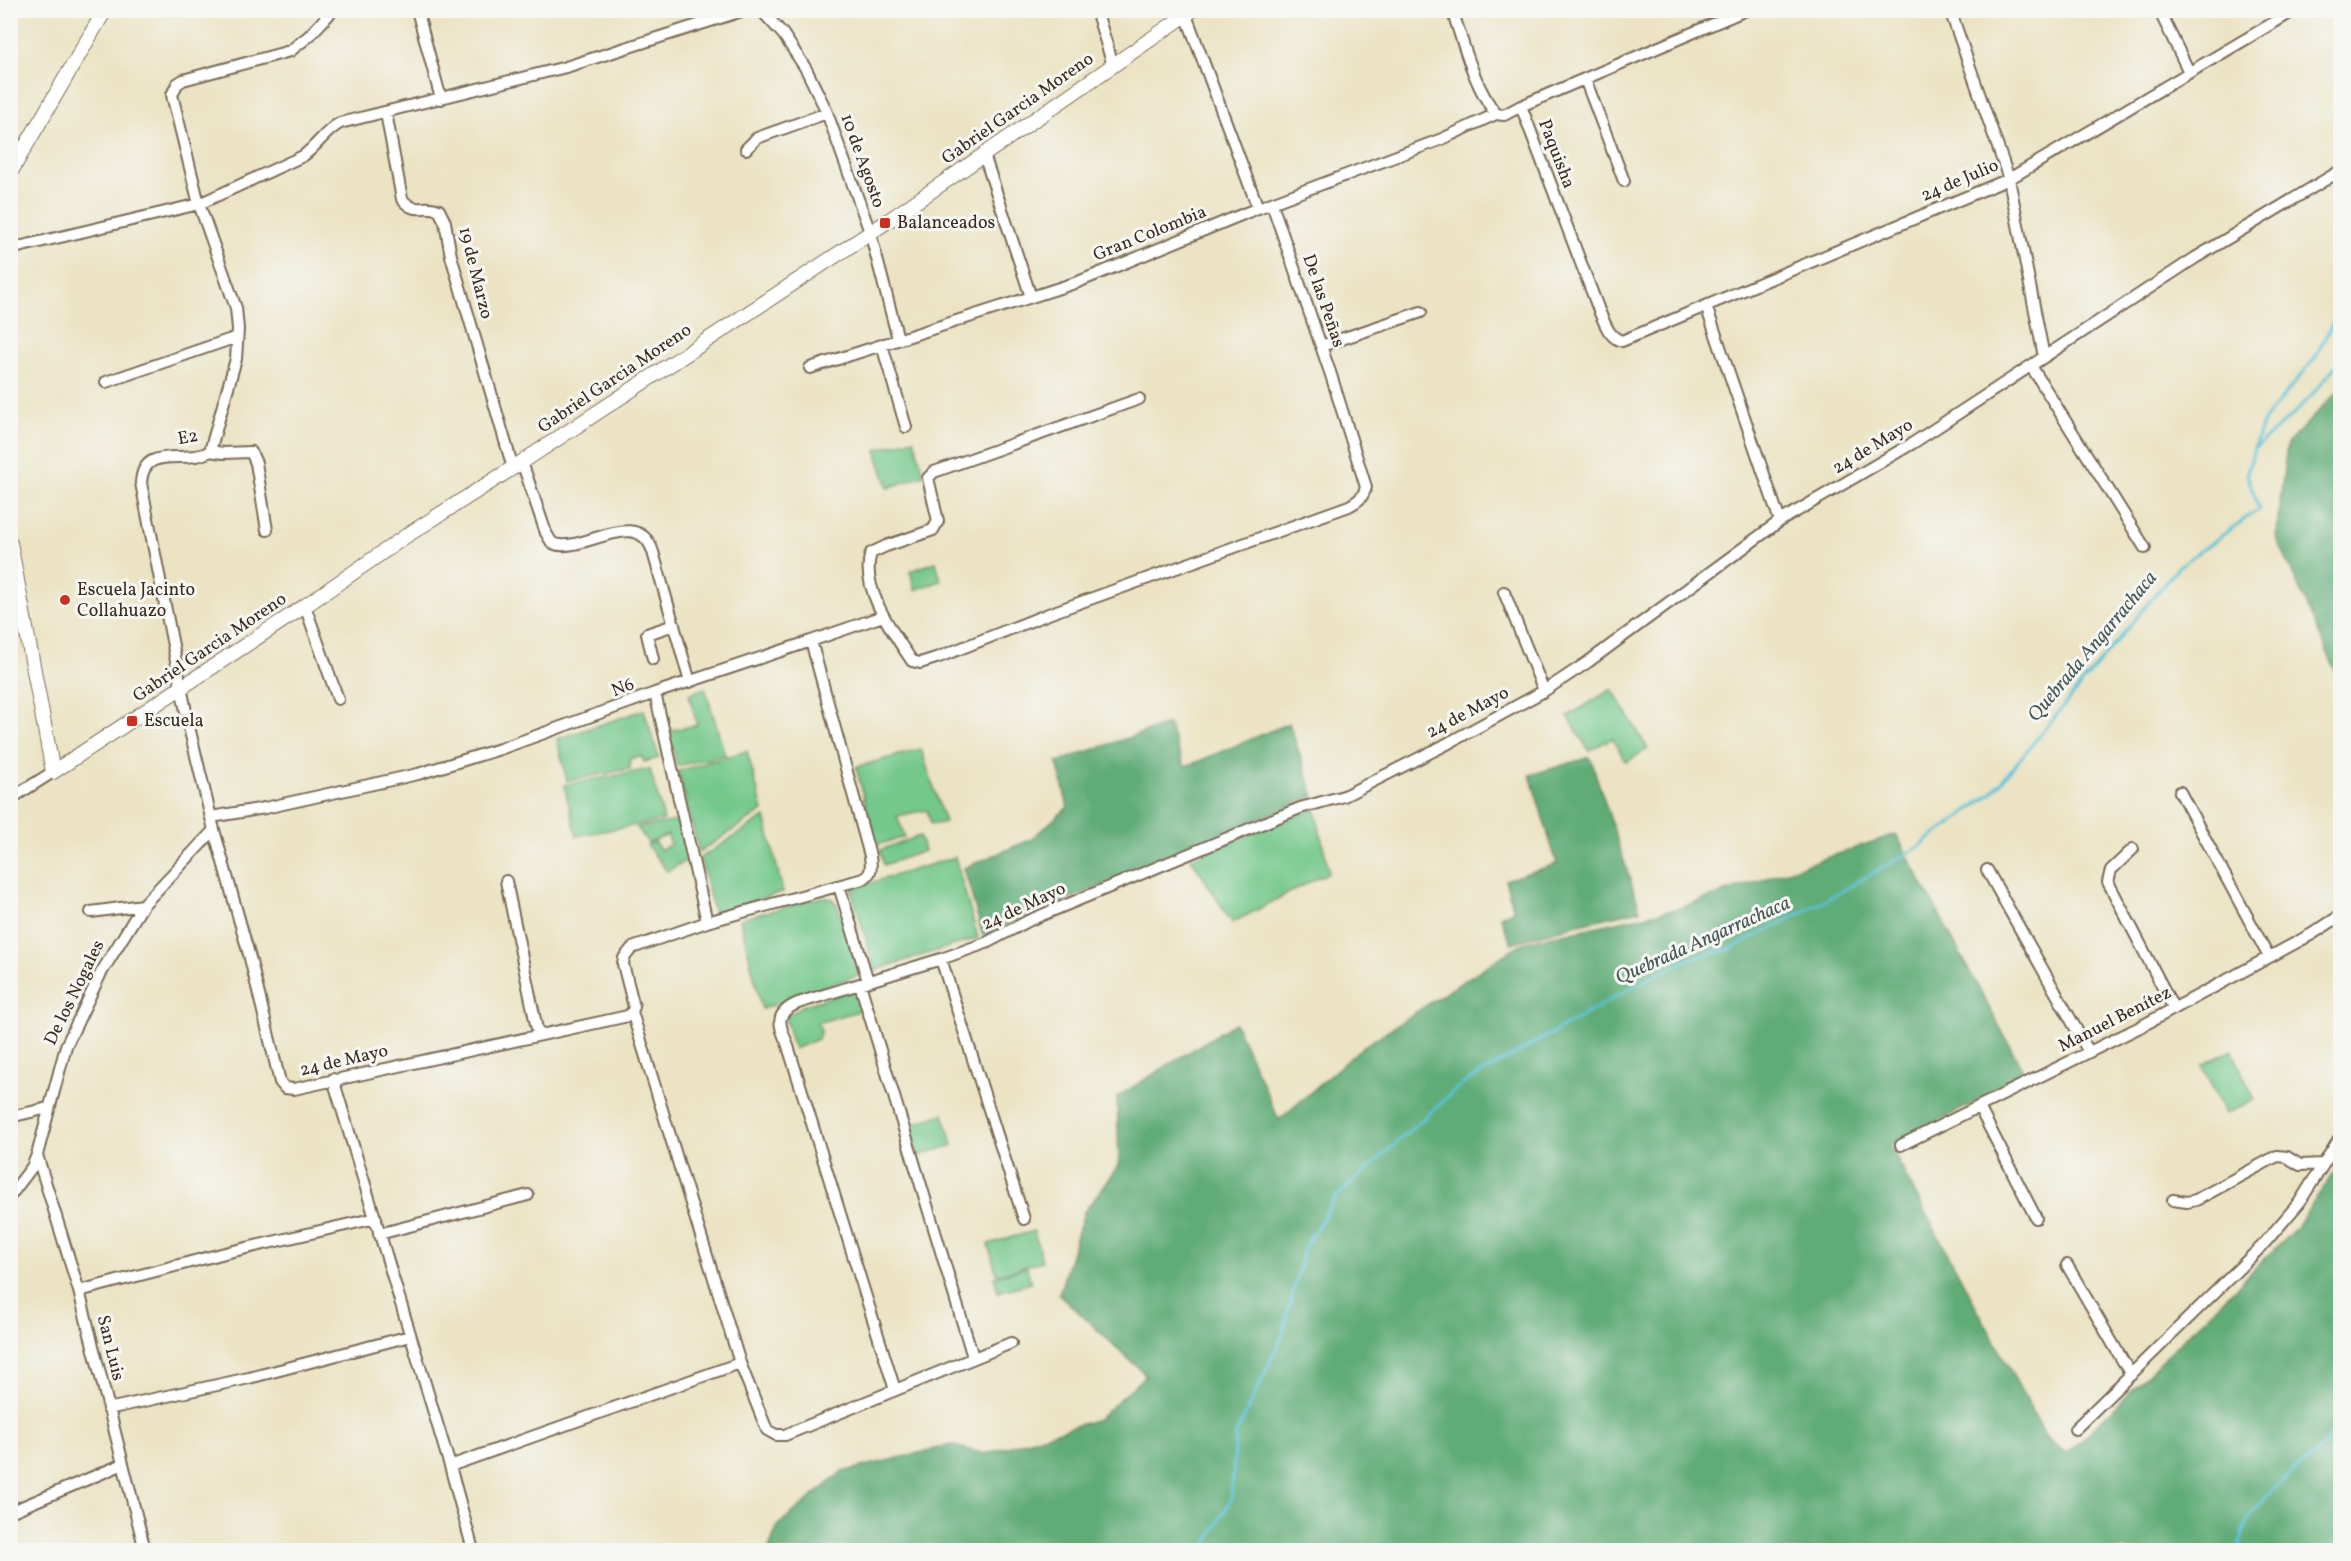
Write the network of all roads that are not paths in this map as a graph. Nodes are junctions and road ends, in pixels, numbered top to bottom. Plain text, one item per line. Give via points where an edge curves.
1 (105, 10) edge
2 (333, 10) edge
3 (417, 10) edge
4 (745, 10) edge
5 (761, 10) edge
6 (1096, 10) edge
7 (1452, 10) edge
8 (1746, 10) edge
9 (1950, 10) edge
10 (2159, 10) edge
11 (2295, 10) edge
12 (1190, 13) edge
13 (1113, 65) junction
14 (2189, 72) junction
15 (1585, 79) junction
16 (441, 99) junction
17 (1521, 106) junction
18 (386, 113) junction
19 (827, 113) junction
20 (1496, 114) junction
21 (746, 148) dead end
22 (984, 155) junction
23 (2340, 171) edge
24 (10, 173) edge
25 (2009, 179) junction
26 (1624, 181) dead end
27 (199, 204) junction
28 (1272, 204) junction
29 (1258, 208) junction
30 (870, 232) junction
31 (10, 249) edge
32 (1031, 297) junction
33 (1706, 306) junction
34 (1421, 312) dead end
35 (237, 337) junction
36 (898, 339) junction
37 (1617, 340) joint
38 (882, 345) junction
39 (1321, 346) junction
40 (2044, 357) junction
41 (2031, 366) junction
42 (810, 368) dead end
43 (106, 382) dead end
44 (1139, 399) dead end
45 (906, 427) dead end
46 (210, 451) junction
47 (518, 465) junction
48 (1780, 521) junction
49 (267, 530) dead end
50 (10, 543) edge
51 (2145, 548) dead end
52 (1504, 592) dead end
53 (305, 606) junction
54 (883, 616) junction
55 (674, 626) junction
56 (811, 641) junction
57 (653, 659) dead end
58 (690, 682) junction
59 (180, 689) junction
60 (1544, 691) junction
61 (655, 693) junction
62 (338, 699) dead end
63 (52, 773) junction
64 (2180, 792) dead end
65 (10, 799) edge
66 (211, 817) junction
67 (214, 830) junction
68 (2133, 849) dead end
69 (1987, 870) dead end
70 (506, 881) dead end
71 (839, 886) junction
72 (142, 905) junction
73 (91, 912) dead end
74 (2340, 916) edge
75 (707, 922) junction
76 (2268, 957) junction
77 (941, 959) junction
78 (859, 984) junction
79 (2174, 1009) junction
80 (632, 1012) junction
81 (538, 1034) junction
82 (2089, 1052) junction
83 (333, 1079) junction
84 (1979, 1107) junction
85 (48, 1108) junction
86 (10, 1117) edge
87 (2340, 1138) edge
88 (1900, 1145) dead end
89 (37, 1155) junction
90 (2323, 1164) junction
91 (528, 1195) dead end
92 (10, 1196) edge
93 (2173, 1200) dead end
94 (376, 1218) junction
95 (2036, 1218) dead end
96 (1024, 1219) dead end
97 (379, 1234) junction
98 (2067, 1265) dead end
99 (79, 1291) junction
100 (410, 1336) junction
101 (1011, 1343) dead end
102 (973, 1358) junction
103 (740, 1363) junction
104 (2131, 1375) junction
105 (895, 1390) junction
106 (108, 1409) junction
107 (2075, 1429) dead end
108 (121, 1465) junction
109 (450, 1466) junction
110 (10, 1512) edge
111 (145, 1551) edge
112 (474, 1551) edge

1 - 24 street
2 - 27 street, E2 via 290,51 177,84 172,95
3 - 16 street
4 - 16 street via 566,67
5 - 19 street, 10 de Agosto via 806,69
6 - 13 street
7 - 20 street via 1470,62
8 - 15 street
9 - 25 street
10 - 14 street
11 - 14 street, 24 de Julio
12 - 13 street, Gabriel Garcia Moreno
12 - 29 street
13 - 22 street, Gabriel Garcia Moreno
14 - 25 street, 24 de Julio
15 - 17 street
15 - 26 street
16 - 18 street
17 - 20 street, Paquisha via 1504,115
17 - 37 street, Paquisha via 1600,313
18 - 27 street via 340,123 303,156
18 - 47 street, 19 de Marzo via 402,199 412,208 439,210 445,222 450,256
19 - 21 street via 757,138
19 - 30 street, 10 de Agosto
20 - 28 street, Gran Colombia via 1442,139
22 - 30 street, Gabriel Garcia Moreno
22 - 32 street
23 - 40 street, 24 de Mayo via 2195,258
25 - 33 street, 24 de Julio
25 - 40 street
27 - 31 street
27 - 35 street, E2 via 236,308
28 - 29 street, Gran Colombia
28 - 39 street, De las Peñas
29 - 32 street, Gran Colombia via 1078,282
30 - 36 street, 10 de Agosto
30 - 47 street, Gabriel Garcia Moreno
32 - 36 street, Gran Colombia
33 - 37 street, 24 de Julio via 1634,337
33 - 48 street
34 - 39 street
35 - 43 street
35 - 46 street, E2 via 236,358
36 - 38 street, Gran Colombia
38 - 42 street, Gran Colombia
38 - 45 street
39 - 54 street, De las Peñas via 1366,487 1359,501 920,663 912,661
40 - 41 street, 24 de Mayo
41 - 48 street, 24 de Mayo via 1913,443
41 - 51 street
44 - 54 street, De las Peñas via 934,472 928,478 938,521 933,530 871,553 871,585
46 - 49 street via 251,453 256,462
46 - 59 street, E2 via 153,461 141,473
47 - 53 street, Gabriel Garcia Moreno
47 - 55 street, 19 de Marzo via 552,543 564,547 618,532 633,532 646,539
48 - 60 street, 24 de Mayo
50 - 63 street
52 - 60 street
53 - 59 street, Gabriel Garcia Moreno
53 - 62 street
54 - 56 street, N6
55 - 57 street via 647,634
55 - 58 street, 19 de Marzo
56 - 58 street, N6
56 - 71 street via 870,856 869,874
58 - 61 street, N6
59 - 63 street, Gabriel Garcia Moreno
59 - 66 street, 24 de Mayo
60 - 77 street, 24 de Mayo via 1344,796 1300,808
61 - 66 street, N6 via 563,728 418,774
61 - 75 street
63 - 65 street, Gabriel Garcia Moreno
64 - 76 street
66 - 67 street, 24 de Mayo
67 - 72 street, De los Nogales
67 - 83 street, 24 de Mayo via 279,1082 294,1089
68 - 79 street via 2111,870 2108,882
69 - 82 street
70 - 81 street
71 - 75 street
71 - 78 street
72 - 73 street
72 - 85 street, De los Nogales via 101,973 66,1046
74 - 76 street, Manuel Benítez
75 - 80 street via 627,952 623,964
76 - 79 street, Manuel Benítez
77 - 78 street, 24 de Mayo
77 - 96 street
78 - 102 street
78 - 105 street, 24 de Mayo via 792,1005 780,1019
79 - 82 street, Manuel Benítez
80 - 81 street, 24 de Mayo
80 - 103 street
81 - 83 street, 24 de Mayo
82 - 84 street, Manuel Benítez
83 - 94 street
84 - 88 street, Manuel Benítez
84 - 95 street
85 - 86 street
85 - 89 street, De los Nogales
87 - 90 street
89 - 92 street, De los Nogales
89 - 99 street, San Luis
90 - 93 street via 2300,1165 2277,1156 2196,1200
90 - 104 street via 2299,1203 2262,1246
91 - 97 street
94 - 97 street
94 - 99 street
97 - 100 street
98 - 104 street
99 - 106 street, San Luis
100 - 106 street
100 - 109 street
101 - 102 street
102 - 105 street
103 - 105 street via 767,1430 776,1435 785,1435
103 - 109 street
104 - 107 street
106 - 108 street, San Luis
108 - 110 street
108 - 111 street, San Luis
109 - 112 street

